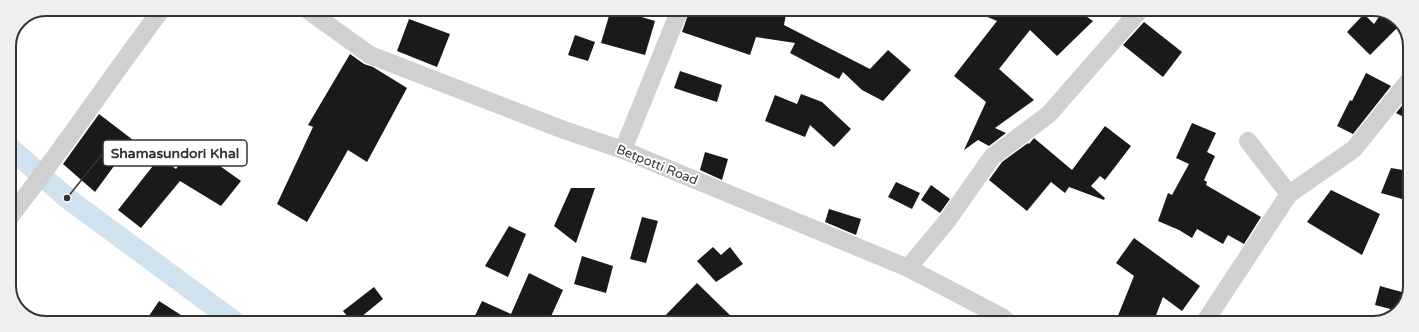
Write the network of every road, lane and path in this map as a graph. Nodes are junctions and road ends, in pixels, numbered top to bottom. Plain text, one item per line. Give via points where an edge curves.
1 (157, 16) edge
2 (316, 16) edge
3 (677, 16) edge
4 (1135, 16) edge
5 (1403, 88) edge
6 (1248, 141) dead end
7 (623, 150) junction
8 (1289, 194) junction
9 (16, 209) edge
10 (908, 268) junction
11 (1000, 316) edge
12 (1209, 316) edge

1 - 9 street
2 - 7 street, Betpotti Road via 370,55 564,130
3 - 7 street
4 - 10 street via 1049,114 992,157 947,221
5 - 8 street via 1354,149
6 - 8 street
7 - 10 street, Betpotti Road
8 - 12 street
10 - 11 street, Betpotti Road

